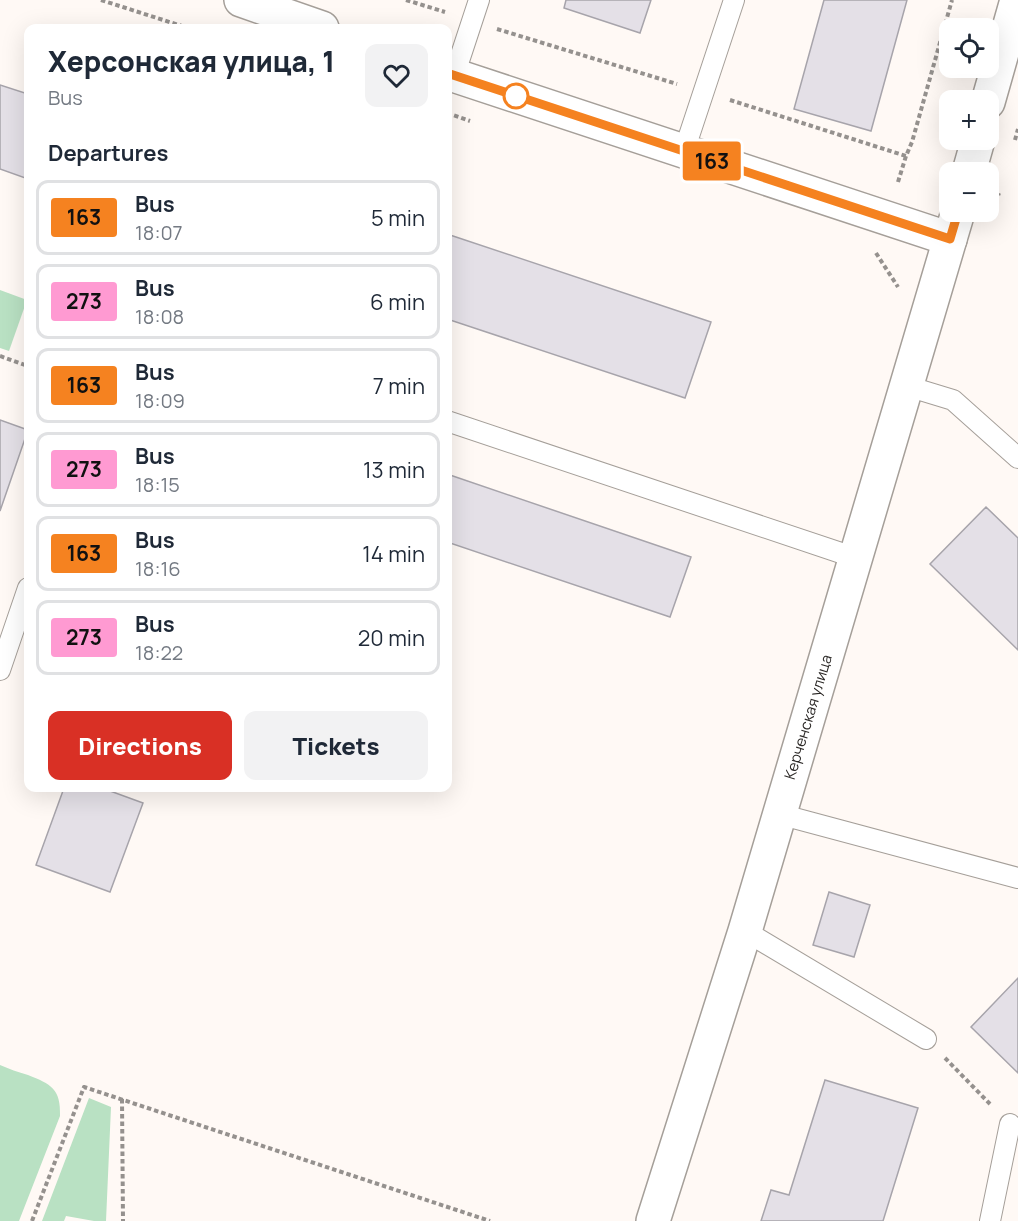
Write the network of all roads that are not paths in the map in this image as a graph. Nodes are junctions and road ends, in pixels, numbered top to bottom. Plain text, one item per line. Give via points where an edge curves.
1 (479, 0) edge
2 (734, 0) edge
3 (1017, 0) edge
4 (248, 1) edge
5 (311, 24) edge
6 (452, 71) edge
7 (452, 74) edge
8 (991, 90) edge
9 (684, 151) junction
10 (954, 225) edge
11 (907, 386) junction
12 (452, 423) edge
13 (1018, 458) edge
14 (856, 558) junction
15 (24, 600) edge
16 (0, 670) edge
17 (779, 814) junction
18 (1018, 878) edge
19 (745, 931) junction
20 (926, 1039) road end
21 (1010, 1124) road end
22 (653, 1221) edge
23 (990, 1221) edge

1 - 6 lane
2 - 9 lane
3 - 8 street
4 - 5 street
7 - 9 street
9 - 10 street
10 - 11 street, Керченская улица
11 - 13 lane via 953,400
11 - 14 street, Керченская улица
12 - 14 lane
14 - 17 street, Керченская улица
15 - 16 lane
17 - 18 lane
17 - 19 street, Керченская улица
19 - 20 lane
19 - 22 street, Керченская улица
21 - 23 lane

